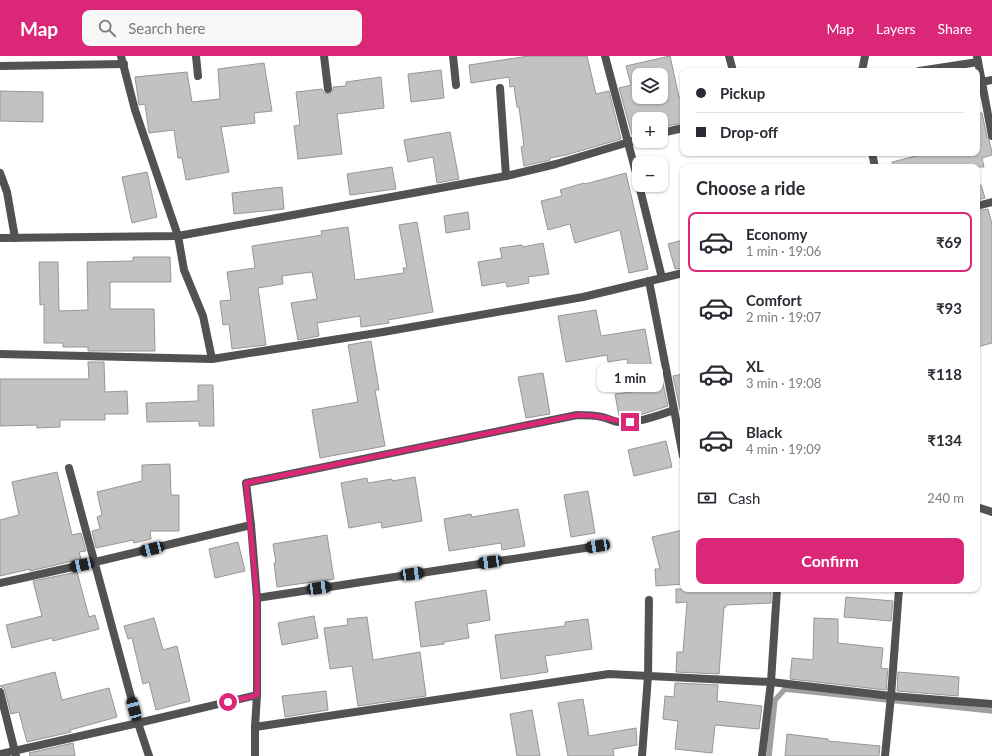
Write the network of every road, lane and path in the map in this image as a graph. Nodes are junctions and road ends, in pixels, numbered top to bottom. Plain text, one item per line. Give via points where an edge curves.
1 (121, 56) edge
2 (196, 56) edge
3 (324, 56) edge
4 (453, 56) edge
5 (605, 56) edge
6 (729, 56) edge
7 (865, 56) edge
8 (978, 59) edge
9 (124, 64) junction
10 (0, 66) edge
11 (732, 68) edge
12 (863, 68) edge
13 (934, 68) edge
14 (980, 70) edge
15 (198, 76) dead end
16 (992, 80) edge
17 (982, 82) junction
18 (456, 85) dead end
19 (500, 88) dead end
20 (328, 89) dead end
21 (680, 129) edge
22 (668, 131) edge
23 (992, 136) edge
24 (632, 141) edge
25 (629, 142) junction
26 (632, 156) edge
27 (0, 173) edge
28 (506, 176) junction
29 (641, 192) edge
30 (992, 202) edge
31 (980, 205) edge
32 (178, 236) junction
33 (0, 238) edge
34 (15, 238) junction
35 (680, 274) edge
36 (662, 278) junction
37 (649, 281) junction
38 (0, 354) edge
39 (212, 360) junction
40 (674, 410) junction
41 (680, 441) edge
42 (69, 468) dead end
43 (980, 508) edge
44 (992, 512) edge
45 (251, 525) junction
46 (598, 546) dead end
47 (95, 562) junction
48 (0, 583) edge
49 (777, 592) edge
50 (899, 592) edge
51 (257, 598) junction
52 (649, 600) dead end
53 (648, 676) junction
54 (771, 682) junction
55 (0, 692) edge
56 (257, 695) junction
57 (891, 699) junction
58 (992, 704) edge
59 (138, 723) junction
60 (256, 727) junction
61 (15, 753) edge
62 (0, 754) edge
63 (149, 756) edge
64 (254, 756) edge
65 (642, 756) edge
66 (762, 756) edge
67 (885, 756) edge

1 - 9 street
2 - 15 street
3 - 20 street
4 - 18 street
5 - 25 street
6 - 11 street
7 - 12 street
8 - 13 street
9 - 10 street
9 - 32 street via 135,110
14 - 17 street
16 - 17 street
17 - 23 street
19 - 28 street
21 - 22 street
24 - 25 street
25 - 26 street
25 - 28 street
27 - 34 street via 7,192
28 - 32 street
29 - 36 street
30 - 31 street
32 - 34 street
32 - 39 street via 184,270 203,316
33 - 34 street
35 - 36 street
36 - 37 street
37 - 39 street via 583,297
37 - 40 street
38 - 39 street
40 - 41 street
40 - 45 street via 630,422 577,415 246,483
42 - 47 street
43 - 44 street
45 - 47 street
45 - 51 street
46 - 51 street
47 - 48 street
47 - 59 street
49 - 54 street
50 - 57 street
51 - 56 street
52 - 53 street
53 - 54 street
53 - 60 street via 609,674
53 - 65 street
54 - 57 street
54 - 66 street
55 - 61 street
56 - 59 street
56 - 60 street
57 - 58 street
57 - 67 street
59 - 61 street
59 - 63 street
60 - 64 street
61 - 62 street

